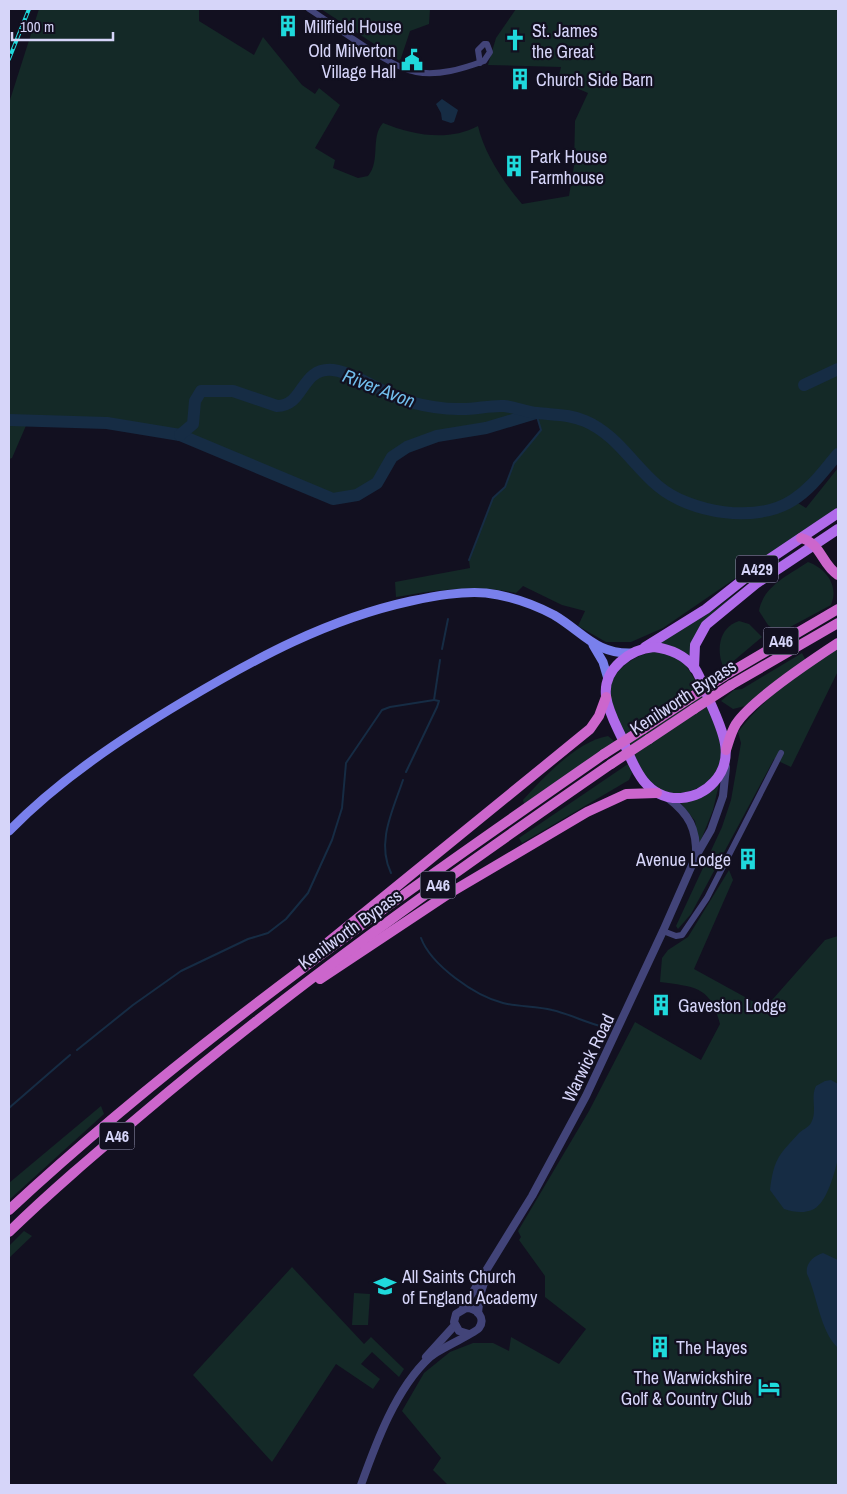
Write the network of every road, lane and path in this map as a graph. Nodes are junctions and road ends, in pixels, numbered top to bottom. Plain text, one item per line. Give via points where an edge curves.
1 (309, 9) edge
2 (480, 63) dead end
3 (838, 513) edge
4 (838, 529) edge
5 (801, 538) junction
6 (814, 543) junction
7 (838, 575) edge
8 (838, 609) edge
9 (838, 623) edge
10 (838, 643) edge
11 (592, 644) junction
12 (638, 651) junction
13 (694, 668) junction
14 (608, 679) junction
15 (606, 697) junction
16 (726, 750) junction
17 (781, 753) dead end
18 (726, 764) junction
19 (656, 793) junction
20 (668, 798) junction
21 (9, 831) edge
22 (696, 856) junction
23 (663, 931) junction
24 (268, 1011) junction
25 (169, 1073) junction
26 (9, 1210) edge
27 (9, 1232) edge
28 (491, 1265) junction
29 (463, 1308) junction
30 (478, 1312) junction
31 (455, 1325) junction
32 (469, 1334) junction
33 (420, 1367) junction
34 (361, 1485) edge

1 - 2 street via 387,60 412,71 437,73
3 - 5 main road, A429
4 - 6 main road, A429
5 - 6 highway
5 - 12 main road, A429 via 706,609
6 - 7 highway
6 - 13 main road, A429 via 757,583 706,625 695,646
8 - 25 highway, Kenilworth Bypass / A46, bridge via 724,676 604,754 381,911
9 - 24 highway, Kenilworth Bypass / A46, bridge via 731,685 611,764 444,881
10 - 16 highway via 744,715 734,726
11 - 12 main road via 610,652
11 - 14 main road via 603,662
11 - 21 main road via 562,620 541,609 490,594 448,594 366,613 314,631 262,656 146,724 103,751
12 - 13 main road via 654,648 671,651
12 - 14 main road via 619,662
13 - 16 main road via 722,731
14 - 15 main road
15 - 19 main road via 612,718 638,774
15 - 25 highway via 590,729
16 - 18 main road
17 - 23 street via 701,908 682,934 676,936
18 - 20 main road via 716,781 702,792 686,798
18 - 22 street, Warwick Road via 719,810
19 - 20 main road
19 - 24 highway via 626,794 587,812 448,894
20 - 22 street, Warwick Road via 685,812 692,823
22 - 23 street, Warwick Road
23 - 28 street, Warwick Road via 574,1122
24 - 27 highway, Kenilworth Bypass / A46 via 97,1152
25 - 26 highway, Kenilworth Bypass / A46
28 - 29 street, Warwick Road
28 - 30 street, Warwick Road via 480,1295
29 - 30 street
29 - 31 street via 455,1316
30 - 32 street via 480,1326
31 - 32 street via 460,1332
31 - 33 street
32 - 33 street via 442,1348
33 - 34 street via 382,1432

